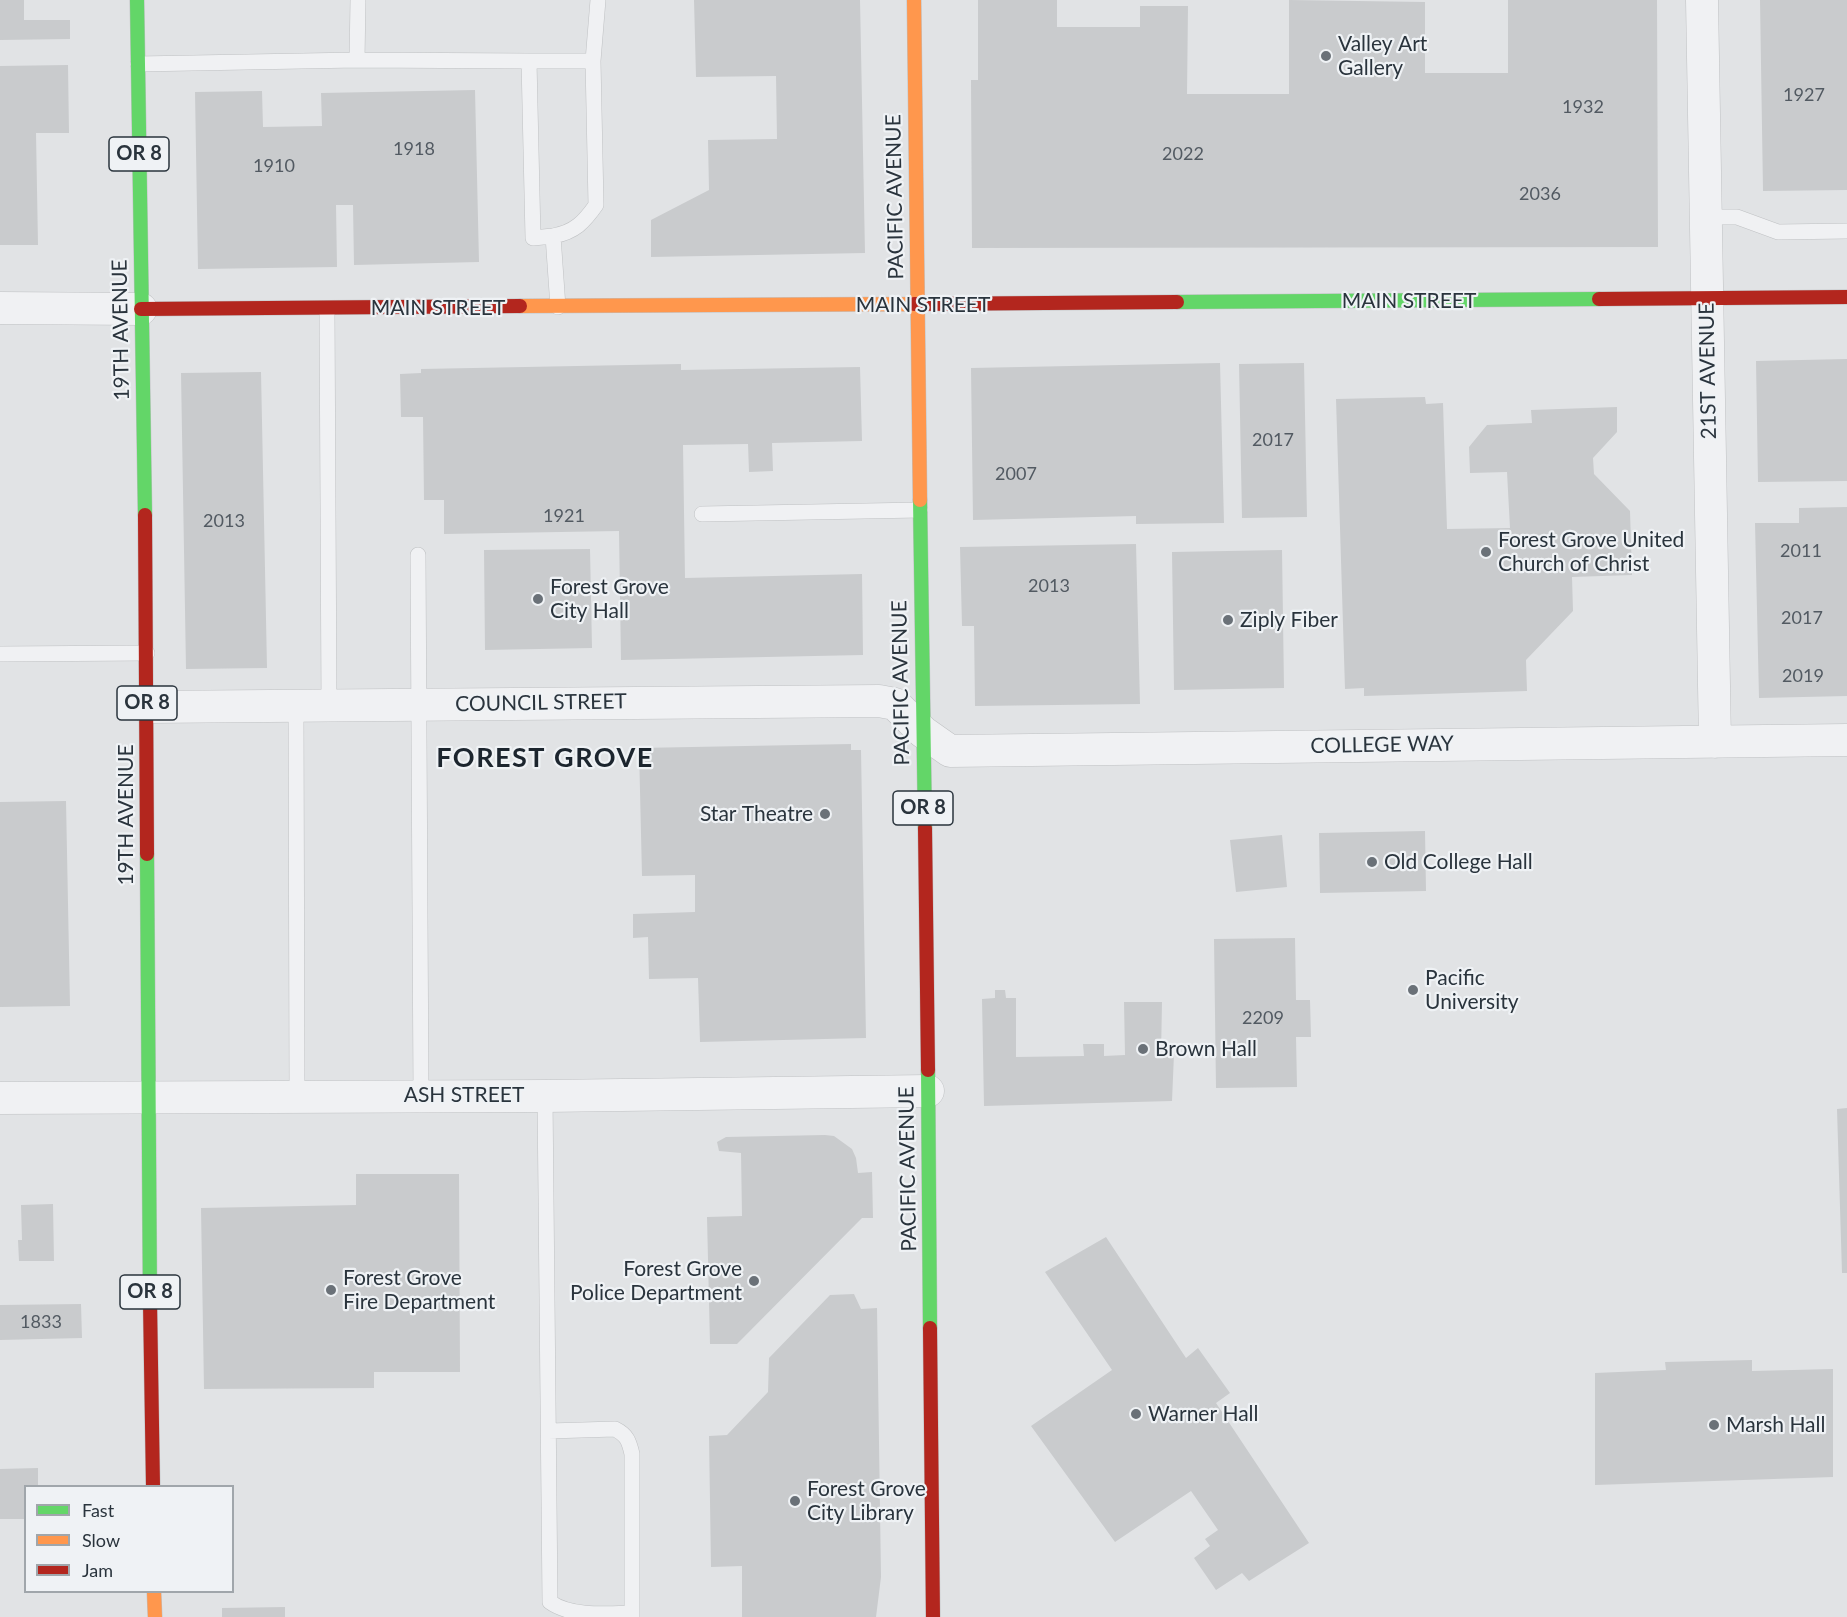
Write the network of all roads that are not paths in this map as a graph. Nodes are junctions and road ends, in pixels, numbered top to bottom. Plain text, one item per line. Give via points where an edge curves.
1 (137, 0) edge
2 (358, 0) edge
3 (598, 0) edge
4 (914, 0) edge
5 (1702, 0) edge
6 (357, 60) junction
7 (593, 61) junction
8 (529, 62) junction
9 (138, 64) junction
10 (1705, 217) junction
11 (1847, 231) edge
12 (554, 236) junction
13 (1847, 297) edge
14 (1706, 298) junction
15 (917, 304) junction
16 (558, 307) junction
17 (0, 308) edge
18 (141, 309) junction
19 (327, 309) junction
20 (920, 510) junction
21 (702, 514) dead end
22 (418, 555) dead end
23 (147, 653) junction
24 (0, 654) edge
25 (419, 704) junction
26 (296, 705) junction
27 (329, 705) junction
28 (147, 707) junction
29 (923, 732) junction
30 (1847, 740) edge
31 (1715, 742) junction
32 (928, 1090) junction
33 (420, 1095) junction
34 (545, 1095) junction
35 (297, 1096) junction
36 (148, 1097) junction
37 (0, 1098) edge
38 (549, 1431) junction
39 (153, 1485) edge
40 (154, 1593) edge
41 (632, 1615) edge
42 (155, 1617) edge
43 (933, 1617) edge

1 - 9 main road, 19TH AVENUE / OR 8
2 - 6 lane
3 - 7 lane
4 - 15 main road, PACIFIC AVENUE / OR 8
5 - 10 street, 21ST AVENUE
6 - 8 lane
6 - 9 lane
7 - 8 lane
7 - 12 lane via 596,205 577,227
8 - 12 lane via 533,238
9 - 18 main road, 19TH AVENUE / OR 8
10 - 11 lane via 1737,217 1778,232
10 - 14 street, 21ST AVENUE
12 - 16 lane
13 - 14 main road, MAIN STREET
14 - 15 main road, MAIN STREET
14 - 31 street, 21ST AVENUE
15 - 16 main road, MAIN STREET
15 - 20 main road, PACIFIC AVENUE / OR 8
16 - 19 main road, MAIN STREET
17 - 18 street, MAIN STREET
18 - 19 main road, MAIN STREET
18 - 23 main road, 19TH AVENUE / OR 8
19 - 27 lane
20 - 21 lane
20 - 29 main road, PACIFIC AVENUE / OR 8
22 - 25 lane
23 - 24 lane
23 - 28 main road, 19TH AVENUE / OR 8
25 - 27 street, COUNCIL STREET
25 - 29 street, COUNCIL STREET via 879,701 895,704
25 - 33 lane
26 - 27 street, COUNCIL STREET
26 - 28 street, COUNCIL STREET
26 - 35 lane
28 - 36 main road, 19TH AVENUE / OR 8
29 - 31 street, COLLEGE WAY via 950,751
29 - 32 main road, PACIFIC AVENUE / OR 8
30 - 31 street, COLLEGE WAY
32 - 34 street, ASH STREET
32 - 43 main road, PACIFIC AVENUE / OR 8
33 - 34 street, ASH STREET
33 - 35 street, ASH STREET
34 - 38 lane
35 - 36 street, ASH STREET
36 - 37 street, ASH STREET
36 - 39 main road, 19TH AVENUE / OR 8
38 - 41 lane via 550,1602 570,1613
38 - 41 lane via 615,1429 629,1439
40 - 42 main road

